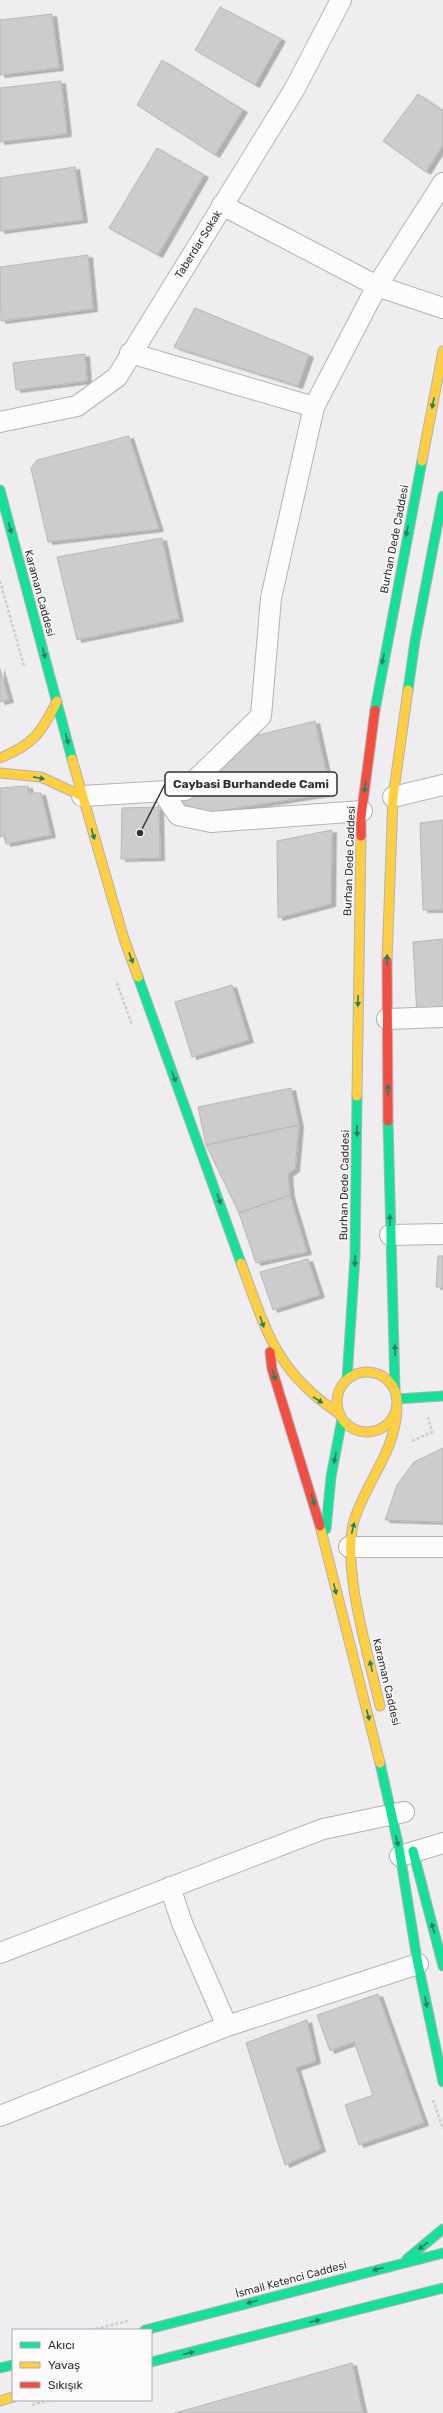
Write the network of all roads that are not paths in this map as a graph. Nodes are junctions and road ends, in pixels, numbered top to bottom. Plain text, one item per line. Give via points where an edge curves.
1 (341, 0) edge
2 (443, 183) edge
3 (222, 205) junction
4 (377, 286) junction
5 (443, 308) edge
6 (443, 351) edge
7 (130, 353) junction
8 (314, 407) junction
9 (0, 422) edge
10 (0, 490) edge
11 (443, 496) edge
12 (57, 701) junction
13 (0, 758) edge
14 (0, 773) edge
15 (443, 785) edge
16 (163, 792) junction
17 (82, 796) junction
18 (393, 797) junction
19 (362, 811) junction
20 (443, 1017) edge
21 (387, 1019) junction
22 (443, 1234) edge
23 (390, 1235) junction
24 (268, 1337) junction
25 (347, 1379) junction
26 (395, 1389) junction
27 (443, 1396) edge
28 (397, 1399) junction
29 (397, 1409) junction
30 (341, 1416) junction
31 (349, 1547) junction
32 (443, 1547) edge
33 (326, 1551) junction
34 (383, 1719) dead end
35 (401, 1813) junction
36 (443, 1843) edge
37 (408, 1850) junction
38 (170, 1887) junction
39 (0, 1953) edge
40 (418, 1964) junction
41 (443, 1966) edge
42 (227, 2026) junction
43 (443, 2082) edge
44 (0, 2116) edge
45 (443, 2229) edge
46 (443, 2253) edge
47 (402, 2262) junction
48 (443, 2288) edge
49 (438, 2300) dead end
50 (392, 2301) junction
51 (149, 2329) edge
52 (152, 2362) edge
53 (12, 2365) edge
54 (0, 2368) edge
55 (12, 2398) edge
56 (0, 2401) edge

1 - 3 street, Taberdar Sokak via 294,90
2 - 4 street
3 - 4 street
3 - 7 street, Taberdar Sokak
4 - 5 street
4 - 8 street
6 -> 19 main road, Burhan Dede Caddesi via 378,687
7 - 8 street
7 - 9 street, Taberdar Sokak via 117,377 77,406
8 - 16 street via 271,598 261,716 185,790
10 -> 12 main road, Karaman Caddesi
11 - 18 main road via 415,641
12 - 13 main road via 45,726 31,744
12 -> 17 main road, Karaman Caddesi
14 -> 17 main road via 41,777
15 - 18 street
16 - 17 street
16 - 19 street via 178,815 211,822
17 -> 24 main road, Karaman Caddesi via 124,939
21 -> 18 main road
19 -> 25 main road, Burhan Dede Caddesi via 356,1257
20 - 21 street
23 -> 21 main road
22 - 23 street
26 -> 23 main road
24 -> 30 main road via 294,1378 311,1396
24 -> 33 main road via 272,1368
25 - 26 main road via 354,1374 372,1372 381,1375
25 - 30 main road via 338,1394 337,1403
26 - 28 main road
27 - 28 main road
28 - 29 main road
29 - 30 main road via 386,1425 377,1430 357,1430
31 -> 29 main road, Karaman Caddesi via 364,1494 386,1456 396,1427
30 -> 33 main road via 331,1477
31 - 32 street
34 -> 31 main road, Karaman Caddesi via 355,1594
33 -> 35 main road via 378,1752
35 -> 37 main road
35 - 38 street via 323,1829
36 - 37 street
37 - 40 main road
41 -> 37 main road
38 - 39 street
38 - 42 street via 182,1923
40 - 42 street
40 -> 43 main road
42 - 44 street
45 -> 47 main road
46 - 47 main road, İsmail Ketenci Caddesi
47 -> 51 main road, İsmail Ketenci Caddesi
48 - 50 main road
49 - 50 main road
52 -> 50 main road
53 - 54 main road
55 - 56 main road

